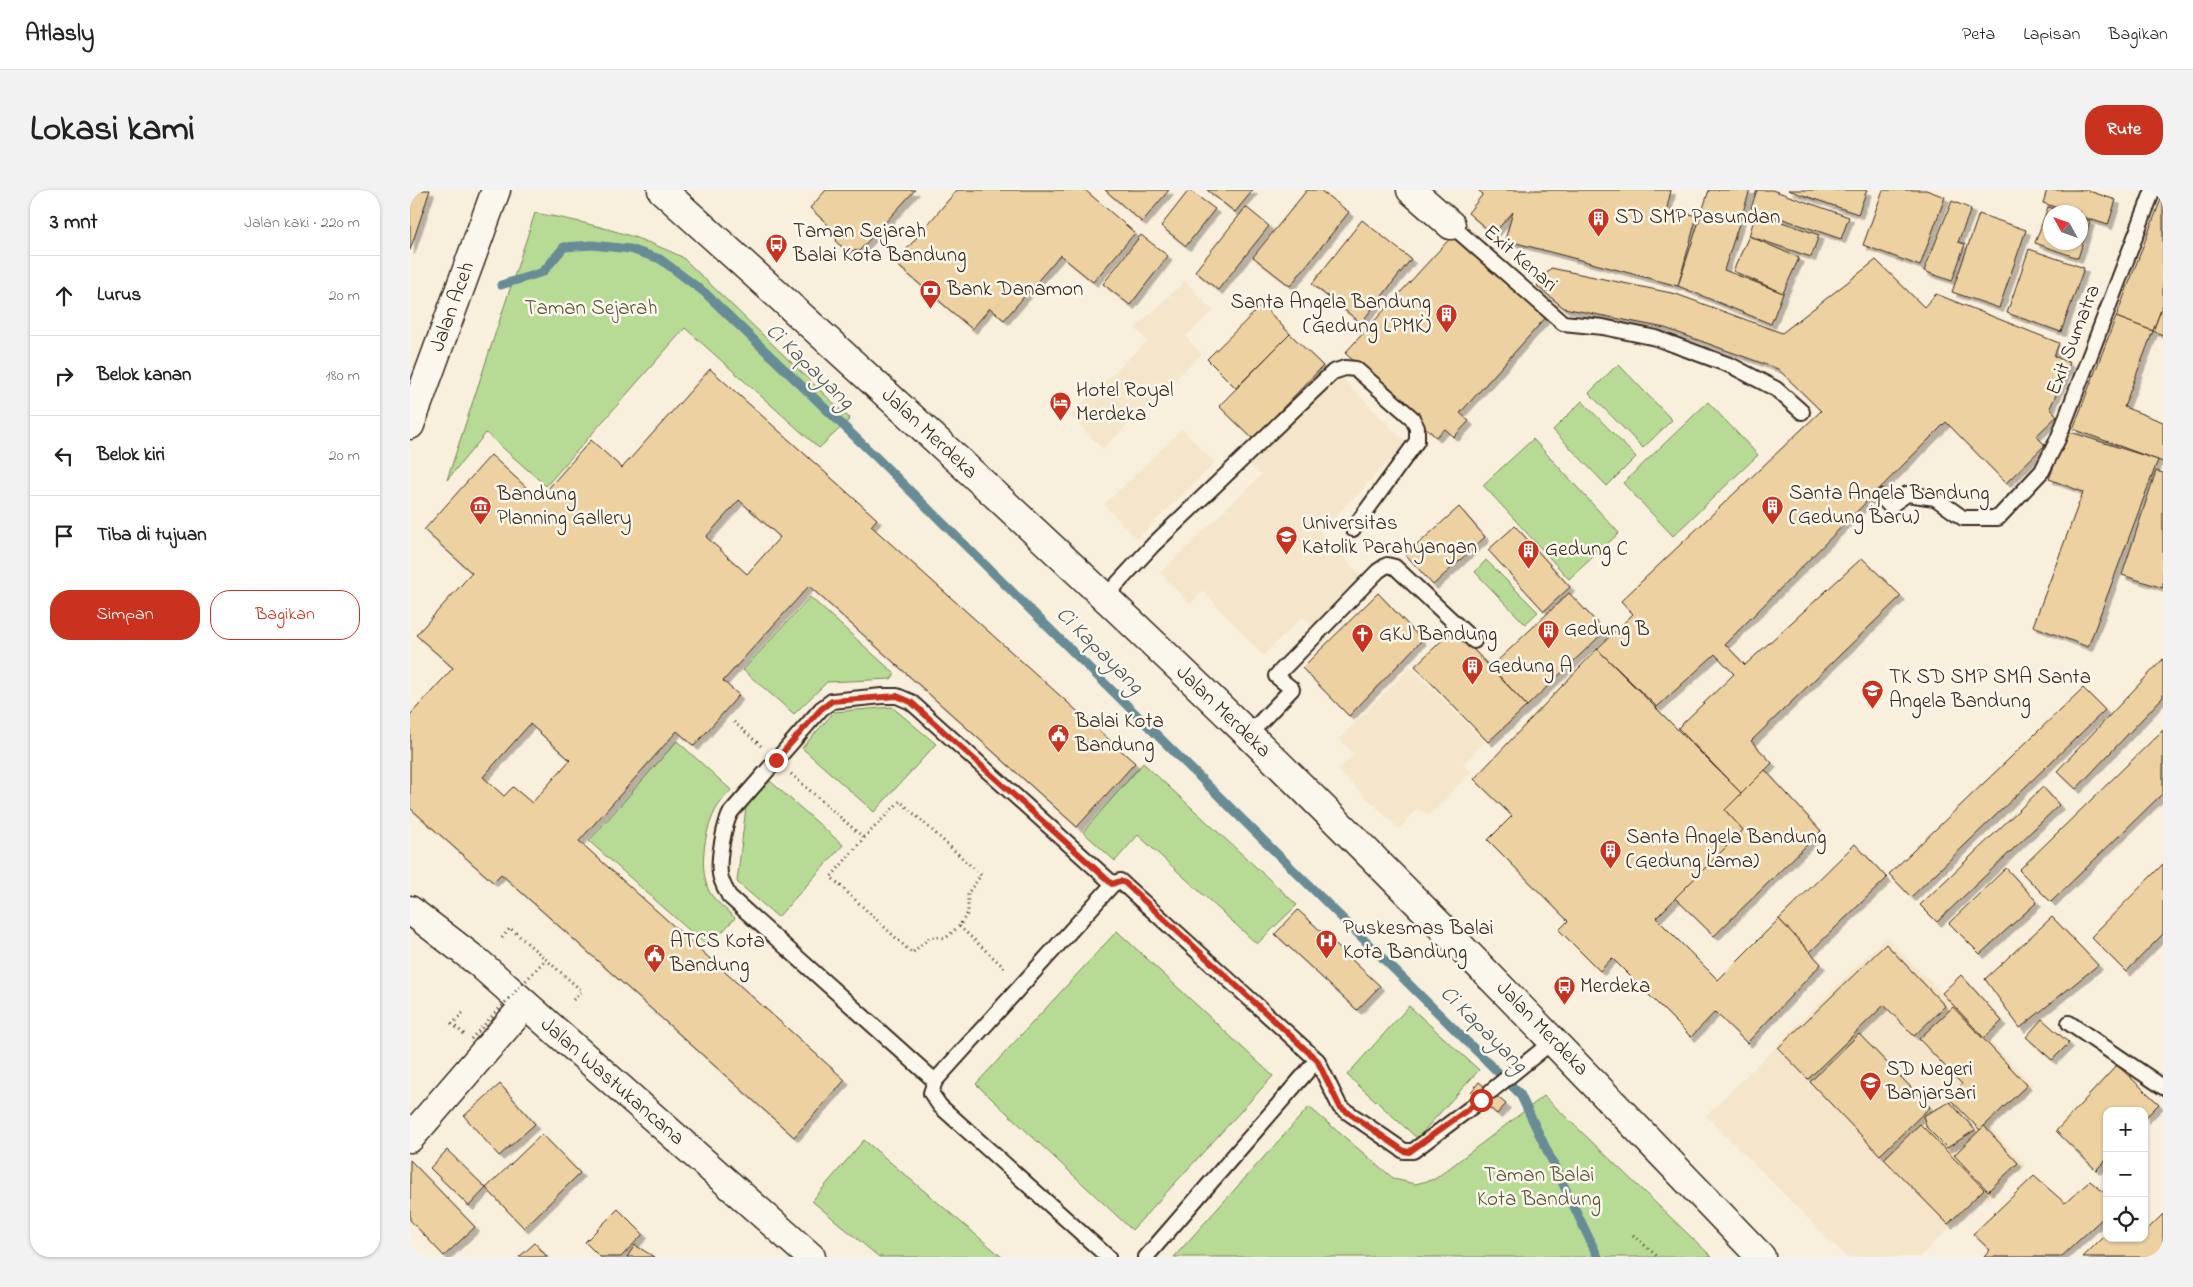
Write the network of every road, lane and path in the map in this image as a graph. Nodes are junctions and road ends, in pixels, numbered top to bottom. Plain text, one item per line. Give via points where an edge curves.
1 (496, 190) edge
2 (662, 190) edge
3 (1411, 190) edge
4 (2153, 190) edge
5 (1451, 225) joint
6 (1802, 412) dead end
7 (410, 424) edge
8 (1882, 498) dead end
9 (1353, 529) dead end
10 (1104, 598) junction
11 (1474, 641) dead end
12 (734, 722) dead end
13 (1248, 735) junction
14 (776, 760) junction
15 (864, 838) junction
16 (1112, 884) junction
17 (410, 910) edge
18 (959, 926) junction
19 (502, 938) dead end
20 (546, 959) junction
21 (1023, 984) junction
22 (574, 1000) dead end
23 (525, 1006) junction
24 (465, 1011) dead end
25 (2069, 1023) dead end
26 (452, 1024) dead end
27 (471, 1040) dead end
28 (1553, 1041) junction
29 (1317, 1060) junction
30 (934, 1081) junction
31 (2163, 1087) edge
32 (410, 1138) edge
33 (1633, 1234) dead end
34 (811, 1257) edge
35 (1108, 1257) edge
36 (1146, 1257) edge
37 (1658, 1257) edge
38 (1761, 1257) edge

1 - 7 main road, Jalan Aceh
2 - 10 main road, Jalan Merdeka via 913,418
3 - 5 main road
4 - 8 lane, Exit Sumatra via 2058,439 2042,471 1998,518 1963,518 1935,498 1908,494 1890,506
5 - 6 lane, Exit Kenari via 1563,323 1656,338 1732,366 1776,389
9 - 10 lane via 1417,441 1417,428 1412,418 1356,369 1345,368 1333,372 1153,545
10 - 13 main road, Jalan Merdeka
11 - 13 lane via 1395,567 1388,565 1378,571 1276,676 1292,689
12 - 14 path
13 - 28 main road, Jalan Merdeka
14 - 15 path
14 - 16 lane via 832,701 897,696 911,702
14 - 30 lane via 737,802 726,820 720,872 722,882 729,896
15 - 18 path via 900,801 981,875 968,893 968,913
15 - 18 path via 831,877 912,953 930,937 946,938
16 - 21 lane
16 - 29 lane via 1125,883
17 - 23 main road, Jalan Wastukancana via 479,963
18 - 21 path
19 - 20 path via 510,928
20 - 22 path via 582,990
20 - 27 path, bridge
21 - 30 lane
23 - 32 main road
23 - 34 main road, Jalan Wastukancana
24 - 26 path
25 - 31 lane
28 - 29 lane via 1409,1152 1340,1107
28 - 38 main road, Jalan Merdeka
29 - 36 lane
30 - 35 lane via 931,1093 940,1106
33 - 37 path

